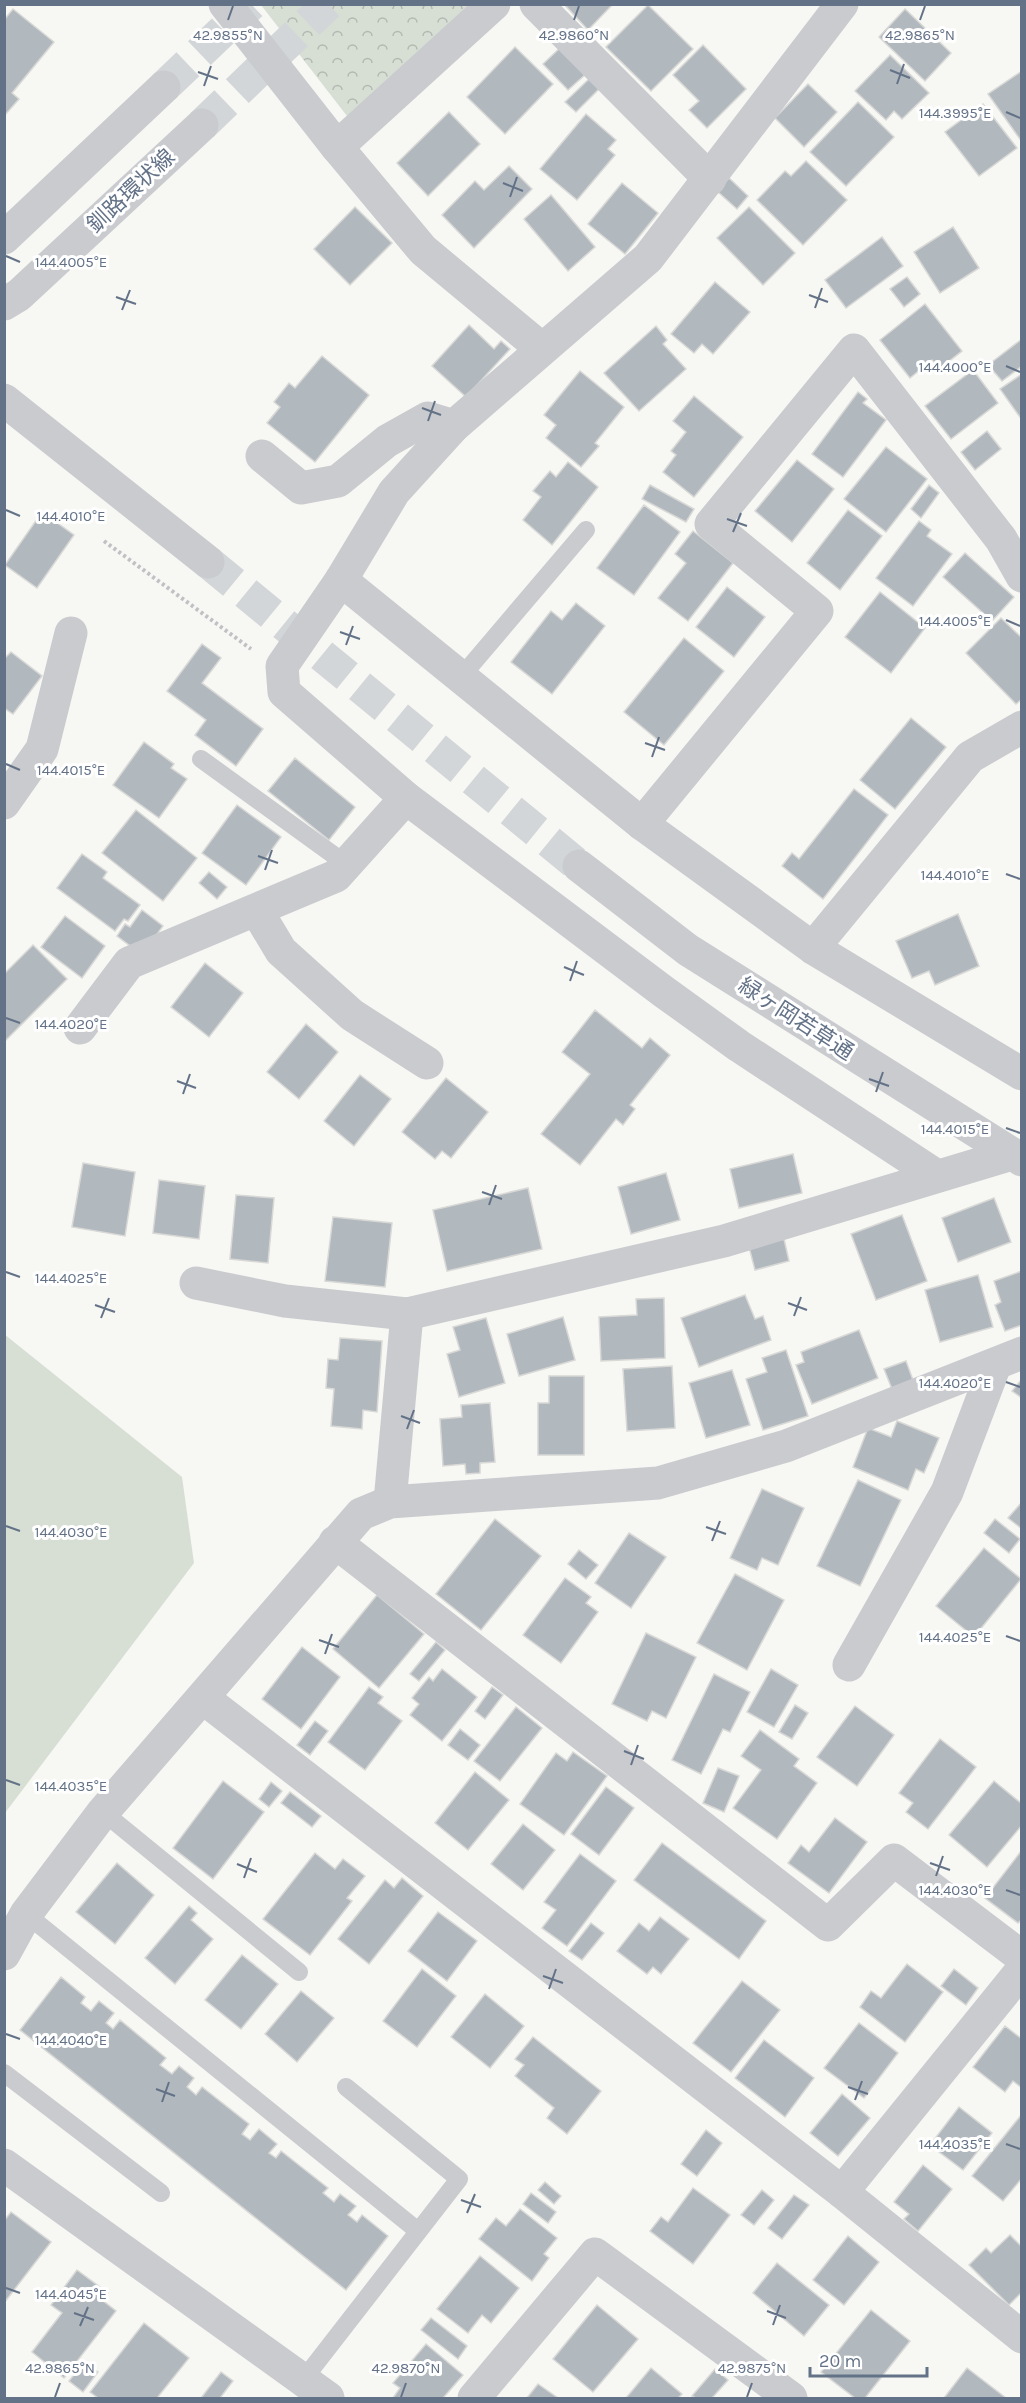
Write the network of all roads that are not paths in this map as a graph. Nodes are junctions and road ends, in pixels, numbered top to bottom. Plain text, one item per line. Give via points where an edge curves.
1 (225, 4) edge
2 (494, 4) edge
3 (536, 4) edge
4 (842, 4) edge
5 (164, 87) tunnel mouth
6 (202, 124) tunnel mouth
7 (337, 147) junction
8 (710, 179) junction
9 (4, 238) edge
10 (4, 304) edge
11 (542, 349) junction
12 (4, 400) edge
13 (454, 426) junction
14 (262, 456) dead end
15 (586, 530) dead end
16 (208, 562) tunnel mouth
17 (1022, 576) edge
18 (341, 580) junction
19 (71, 633) dead end
20 (461, 677) junction
21 (1022, 727) edge
22 (201, 759) dead end
23 (406, 798) junction
24 (4, 803) edge
25 (642, 824) junction
26 (346, 864) junction
27 (579, 866) tunnel mouth
28 (257, 911) junction
29 (813, 948) junction
30 (80, 1028) dead end
31 (427, 1063) dead end
32 (1022, 1074) edge
33 (1017, 1157) edge
34 (937, 1176) junction
35 (196, 1283) dead end
36 (407, 1314) junction
37 (1009, 1359) edge
38 (390, 1503) junction
39 (335, 1542) junction
40 (849, 1665) dead end
41 (203, 1698) junction
42 (103, 1812) junction
43 (26, 1914) junction
44 (4, 1954) edge
45 (1022, 1957) edge
46 (299, 1972) dead end
47 (1016, 1988) edge
48 (4, 2073) edge
49 (346, 2087) dead end
50 (4, 2165) edge
51 (842, 2192) junction
52 (161, 2193) dead end
53 (418, 2231) junction
54 (1022, 2337) edge
55 (315, 2390) edge
56 (474, 2398) edge
57 (791, 2398) edge

1 - 7 street
2 - 7 street
3 - 8 street
4 - 8 street
5 - 9 street
6 - 10 street, 釧路環状線 via 19,295
7 - 11 street via 423,250
8 - 11 street via 648,258
11 - 13 street
12 - 16 street
13 - 14 street via 428,418 387,441 338,481 301,488
13 - 18 street via 394,492
15 - 20 lane
17 - 25 street via 1001,539 854,350 711,524 817,611
18 - 20 street
18 - 23 street via 282,666 284,692
19 - 24 street via 42,749
20 - 25 street
21 - 29 street via 970,757
22 - 26 lane
23 - 26 street
23 - 34 street via 739,1046
25 - 29 street
26 - 28 street via 336,876
27 - 33 street, 緑ヶ岡若草通 via 688,950
28 - 30 street via 129,963
28 - 31 street via 281,951 351,1015
29 - 32 street
33 - 34 street
34 - 36 street via 724,1240
35 - 36 street via 285,1301
36 - 38 street
37 - 38 street via 786,1446 658,1483
37 - 40 street via 947,1492
38 - 39 street via 361,1514
39 - 41 street
39 - 45 street via 828,1925 894,1860
41 - 42 street
41 - 51 street
42 - 43 street
42 - 46 lane
43 - 44 street
43 - 53 lane
47 - 51 street
48 - 52 lane
49 - 53 lane via 459,2179
50 - 55 street
51 - 54 street
53 - 55 lane
56 - 57 street via 595,2254

